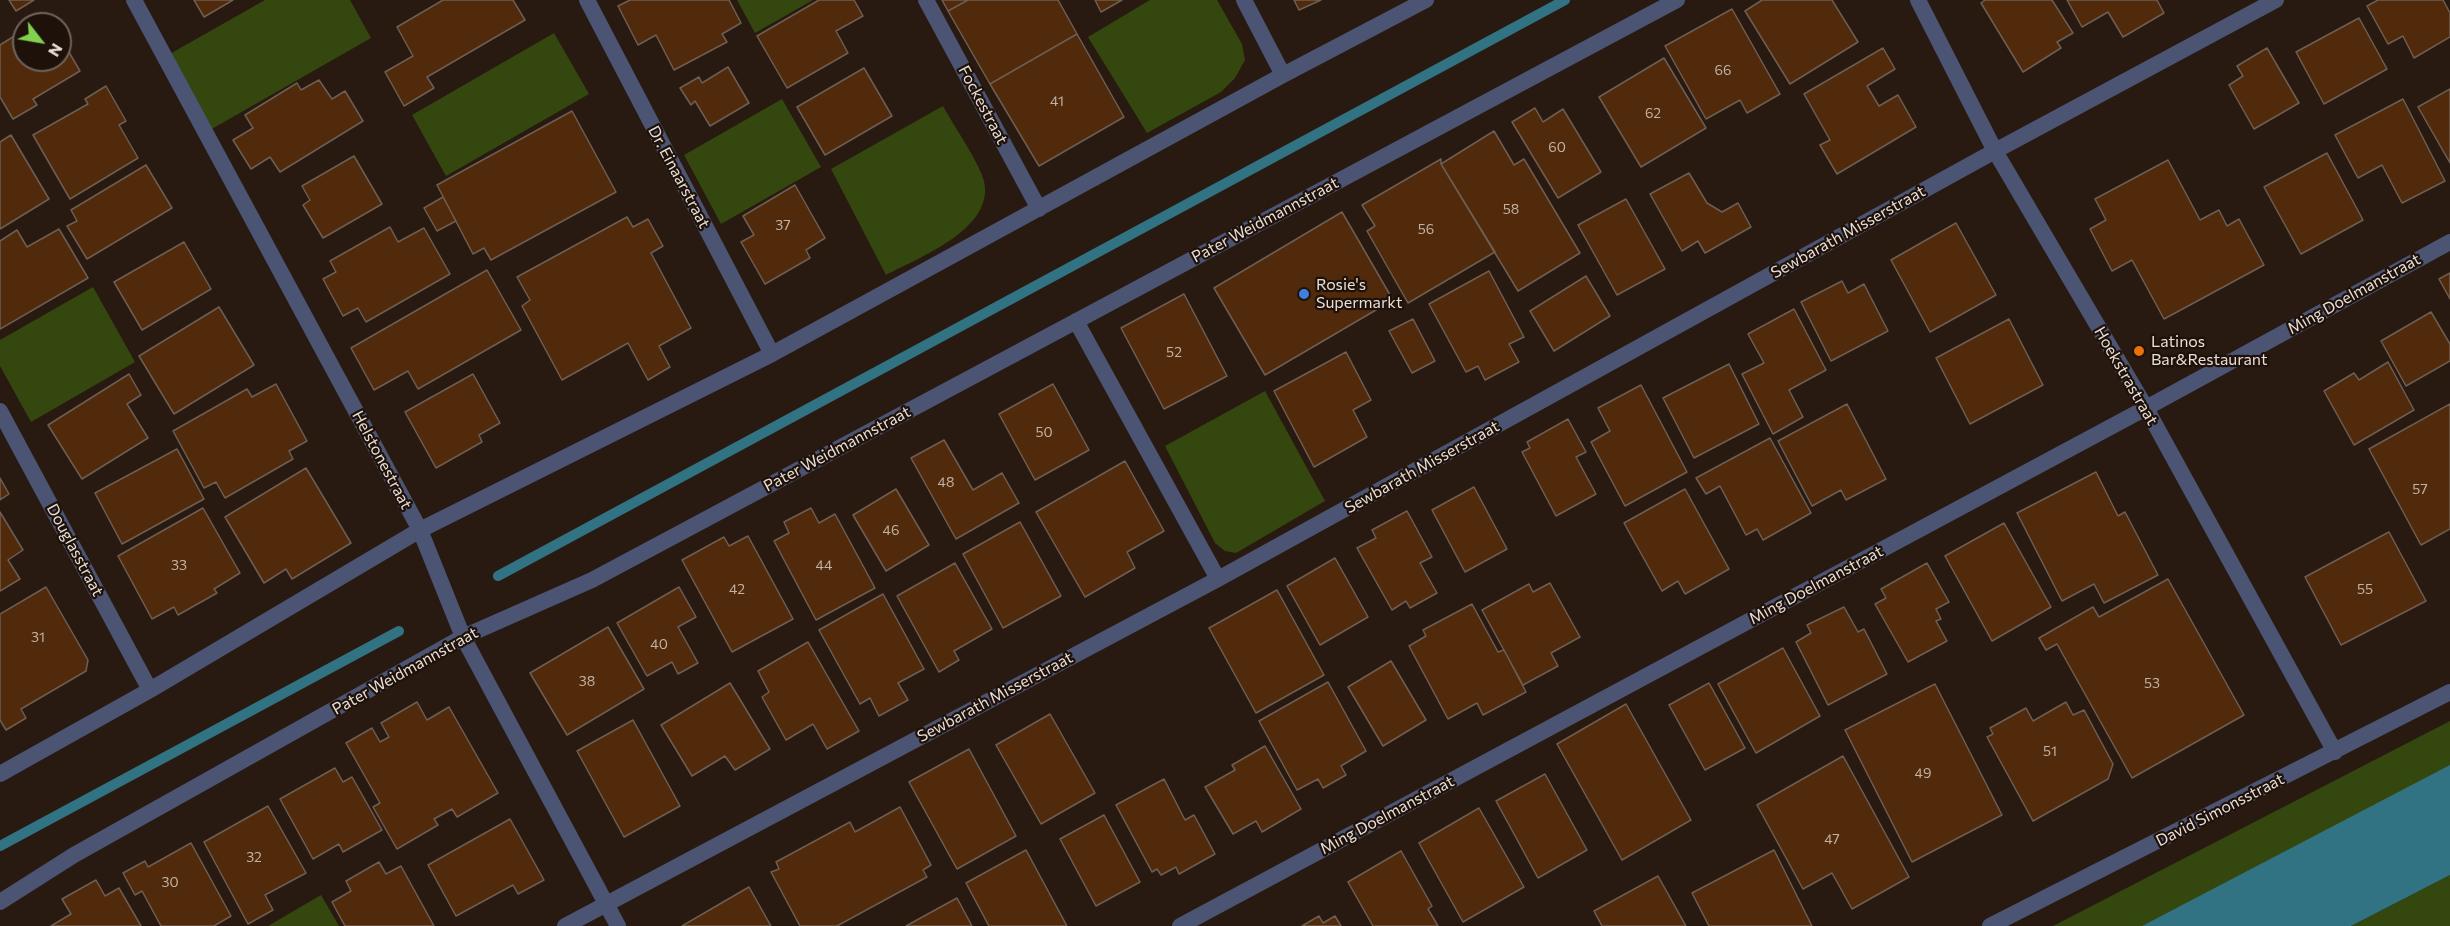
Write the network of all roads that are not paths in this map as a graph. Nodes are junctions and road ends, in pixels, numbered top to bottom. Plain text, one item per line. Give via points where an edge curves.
1 (134, 0) edge
2 (587, 0) edge
3 (926, 0) edge
4 (1244, 0) edge
5 (1426, 0) edge
6 (1677, 0) edge
7 (1918, 0) edge
8 (2276, 0) edge
9 (1283, 75) junction
10 (1995, 151) junction
11 (1039, 209) junction
12 (2450, 242) edge
13 (1076, 321) junction
14 (772, 354) junction
15 (2146, 408) junction
16 (0, 411) edge
17 (420, 531) junction
18 (1218, 579) junction
19 (463, 637) junction
20 (150, 690) junction
21 (2450, 693) edge
22 (2335, 752) junction
23 (0, 774) edge
24 (0, 902) edge
25 (605, 904) junction
26 (565, 926) edge
27 (618, 926) edge
28 (1180, 926) edge
29 (1990, 926) edge

1 - 17 street, Helstonestraat
2 - 14 street, Dr. Einaarstraat
3 - 11 street, Fockestraat
4 - 9 street
5 - 9 street
6 - 13 street, Pater Weidmannstraat
7 - 10 street, Hoekstrastraat
8 - 10 street, Sewbarath Misserstraat
9 - 11 street
10 - 15 street, Hoekstrastraat
10 - 18 street, Sewbarath Misserstraat
11 - 14 street
12 - 15 street, Ming Doelmanstraat
13 - 18 street
13 - 19 street, Pater Weidmannstraat via 592,580
14 - 17 street
15 - 22 street, Hoekstrastraat
15 - 28 street, Ming Doelmanstraat
16 - 20 street, Douglasstraat
17 - 19 street, Helstonestraat
17 - 20 street
18 - 25 street, Sewbarath Misserstraat
19 - 24 street, Pater Weidmannstraat via 74,855
19 - 25 street, Helstonestraat
20 - 23 street
21 - 22 street, David Simonsstraat
22 - 29 street, David Simonsstraat
25 - 26 street, Sewbarath Misserstraat
25 - 27 street, Helstonestraat

